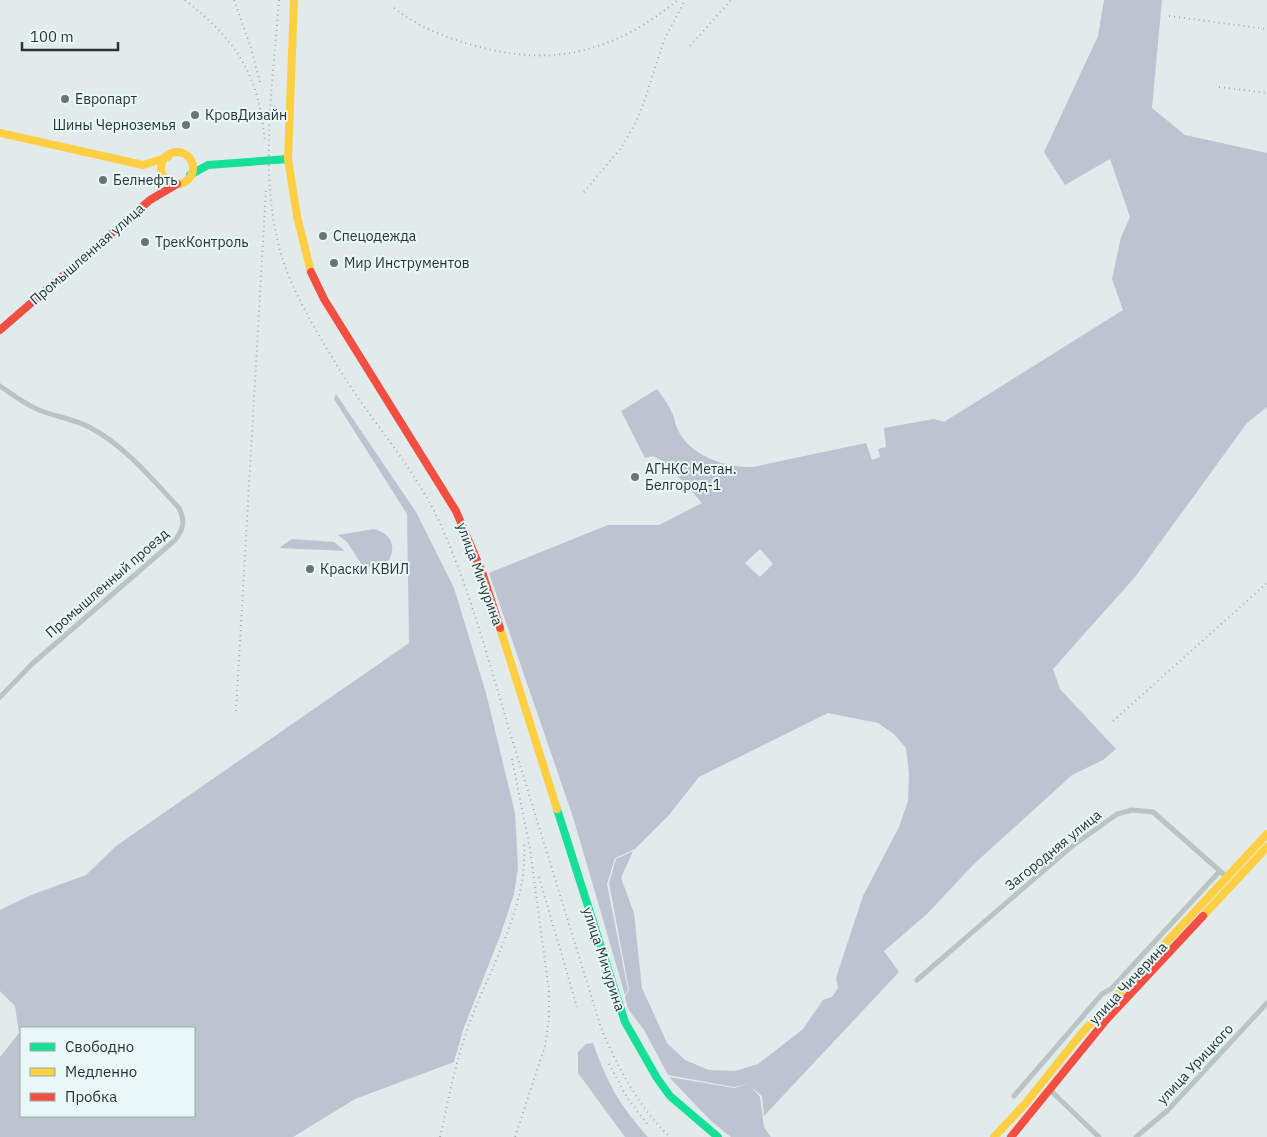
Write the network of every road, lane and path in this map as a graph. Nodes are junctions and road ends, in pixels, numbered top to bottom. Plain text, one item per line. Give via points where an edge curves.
1 (294, 0) edge
2 (0, 133) edge
3 (168, 157) junction
4 (191, 159) junction
5 (288, 159) junction
6 (143, 165) junction
7 (208, 165) junction
8 (190, 175) junction
9 (162, 177) junction
10 (177, 184) junction
11 (156, 195) junction
12 (0, 330) edge
13 (0, 386) edge
14 (0, 696) edge
15 (1267, 834) edge
16 (1267, 847) edge
17 (1220, 871) junction
18 (1227, 877) junction
19 (1234, 884) junction
20 (917, 980) dead end
21 (1267, 1002) edge
22 (1048, 1089) junction
23 (1014, 1096) dead end
24 (718, 1137) edge
25 (994, 1137) edge
26 (1011, 1137) edge
27 (1099, 1137) edge
28 (1136, 1137) edge

1 - 5 main road, улица Мичурина
2 - 6 main road
3 - 4 main road via 181,152
3 - 6 main road
3 - 9 main road via 161,168
4 - 7 main road
4 - 8 main road
5 - 7 main road
5 - 24 main road, улица Мичурина via 303,244 319,290 456,511 482,572 624,1022 670,1096
6 - 9 main road
7 - 8 main road
8 - 10 main road
9 - 10 main road
9 - 11 main road
10 - 11 main road, Промышленная улица
11 - 12 main road, Промышленная улица
13 - 14 street, Промышленный проезд via 40,411 88,426 113,443 139,465 183,516 183,526 175,540 32,664
15 - 18 main road, улица Чичерина
16 - 19 main road, улица Чичерина
17 - 18 street, Загородняя улица
17 - 20 street, Загородняя улица via 1153,812 1132,810 1117,814 1071,847
17 - 23 street via 1111,989 1102,994
18 - 19 street, Загородняя улица
18 - 25 main road, улица Чичерина via 1080,1034 1025,1104
19 - 22 main road, улица Чичерина via 1106,1020
21 - 28 street, улица Урицкого via 1168,1110
22 - 26 main road, улица Чичерина
22 - 27 street

